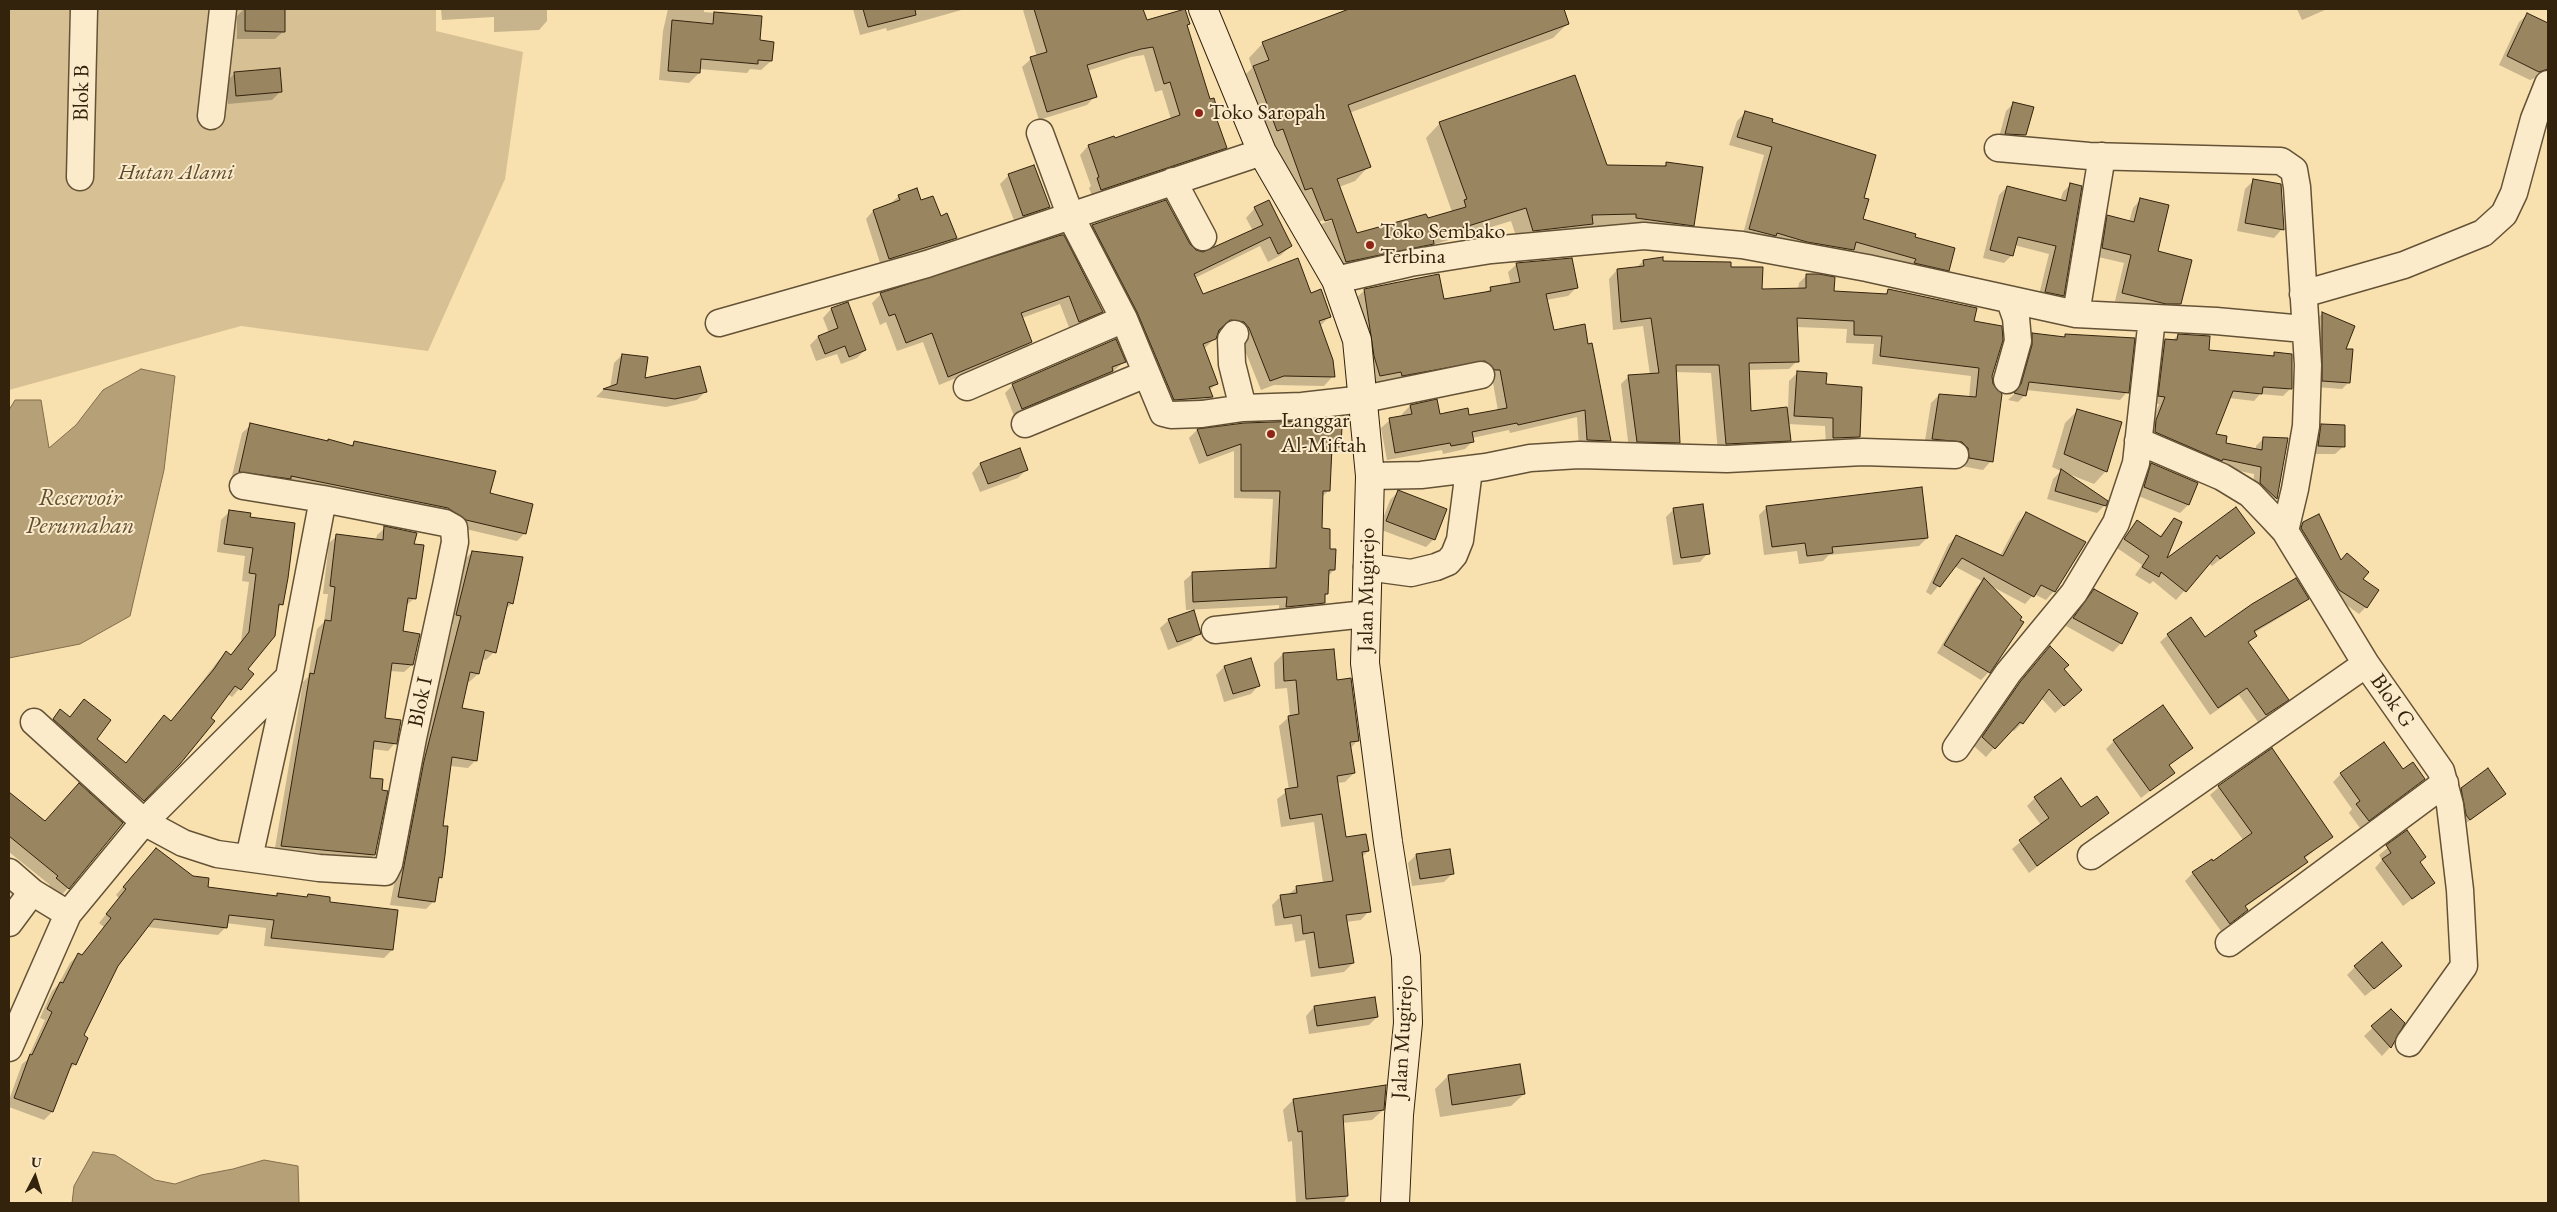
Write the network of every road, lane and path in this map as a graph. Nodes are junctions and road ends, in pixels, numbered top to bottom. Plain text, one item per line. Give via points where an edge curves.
1 (84, 9) edge
2 (224, 9) edge
3 (1203, 9) edge
4 (2548, 84) edge
5 (211, 116) dead end
6 (1040, 133) dead end
7 (1998, 148) dead end
8 (1262, 152) junction
9 (2102, 156) junction
10 (80, 177) dead end
11 (1173, 181) junction
12 (1072, 217) junction
13 (1203, 237) dead end
14 (1336, 280) junction
15 (2303, 294) junction
16 (2010, 301) junction
17 (2076, 314) junction
18 (2152, 318) junction
19 (1124, 319) junction
20 (719, 323) dead end
21 (2304, 329) junction
22 (1235, 334) dead end
23 (1146, 374) junction
24 (1481, 376) dead end
25 (2007, 380) dead end
26 (967, 387) dead end
27 (1364, 399) junction
28 (1244, 408) junction
29 (1025, 424) dead end
30 (2138, 441) junction
31 (1955, 455) dead end
32 (1468, 470) junction
33 (1370, 476) junction
34 (243, 486) dead end
35 (323, 499) junction
36 (2285, 531) junction
37 (1367, 567) junction
38 (1366, 614) junction
39 (1215, 630) dead end
40 (2366, 664) junction
41 (289, 677) junction
42 (34, 722) dead end
43 (1956, 748) dead end
44 (2445, 782) junction
45 (144, 822) junction
46 (2091, 856) dead end
47 (249, 858) junction
48 (9, 872) edge
49 (32, 892) junction
50 (68, 914) junction
51 (9, 923) edge
52 (2229, 943) dead end
53 (2409, 1043) dead end
54 (9, 1048) edge
55 (1395, 1203) edge

1 - 10 street, Blok B
2 - 5 street
3 - 8 street, Jalan Mugirejo
4 - 15 street via 2534,119 2514,193 2504,214 2483,234 2404,265
6 - 12 street
7 - 9 street
8 - 11 street
8 - 14 street, Jalan Mugirejo
9 - 15 street via 2281,161 2287,164 2294,170 2297,187
9 - 17 street
11 - 12 street
11 - 13 street
12 - 19 street
12 - 20 street via 927,264
14 - 16 street via 1410,263 1491,250 1644,236 1742,245 1867,268
14 - 27 street, Jalan Mugirejo via 1357,340
15 - 21 street
16 - 17 street
16 - 25 street via 2016,318 2018,341
17 - 18 street
18 - 21 street
18 - 30 street
19 - 23 street
19 - 26 street
21 - 36 street via 2308,365 2306,426
22 - 28 street via 1231,339 1232,364
23 - 28 street via 1159,408 1166,414 1202,414
23 - 29 street
24 - 27 street
27 - 28 street
27 - 33 street, Jalan Mugirejo
30 - 36 street, Blok G via 2222,477 2250,494
30 - 43 street via 2136,463 2116,523 2074,593 2008,673
31 - 32 street via 1864,452 1727,459 1579,456 1530,458
32 - 33 street
32 - 37 street via 1460,540 1448,562 1411,573
33 - 37 street, Jalan Mugirejo
34 - 35 street, Blok I
35 - 41 street
35 - 47 street, Blok I via 445,522 454,528 455,542 389,864 385,872 379,873
36 - 40 street, Blok G
37 - 38 street, Jalan Mugirejo
38 - 39 street
38 - 55 street, Jalan Mugirejo via 1365,663 1406,957 1408,1023
40 - 44 street, Blok G via 2438,766
40 - 46 street
41 - 45 street
41 - 47 street
42 - 45 street, Blok I
44 - 52 street
44 - 53 street, Blok G via 2460,890 2464,966
45 - 47 street, Blok I via 183,844 217,854
45 - 50 street
48 - 49 street
49 - 50 street
49 - 51 street
50 - 54 street

